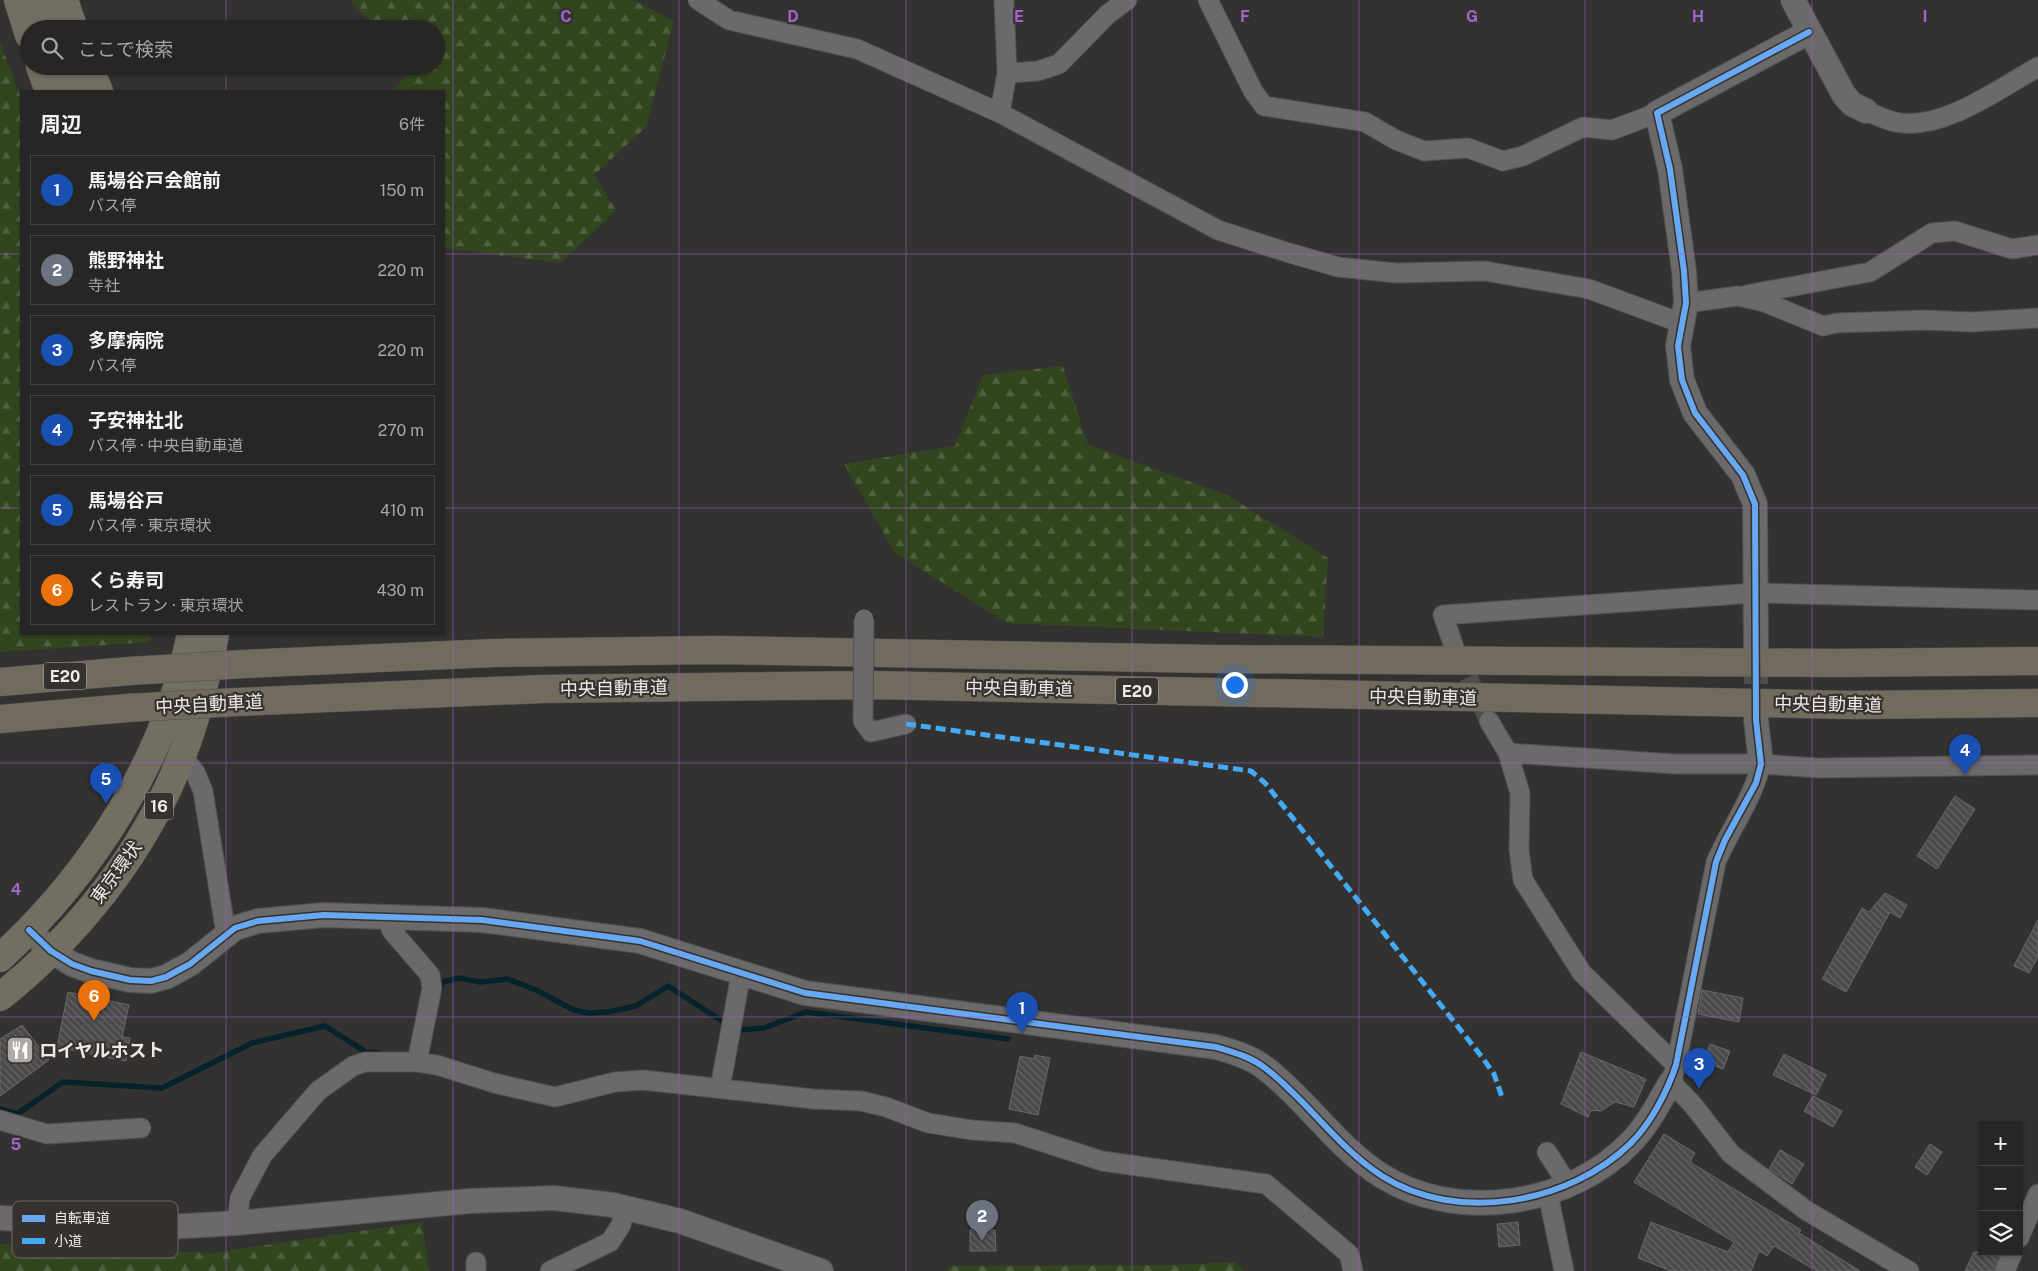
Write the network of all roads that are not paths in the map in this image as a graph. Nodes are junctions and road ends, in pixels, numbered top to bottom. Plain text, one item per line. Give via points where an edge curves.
1 (18, 0) edge
2 (40, 0) edge
3 (64, 0) edge
4 (698, 0) edge
5 (1004, 0) edge
6 (1127, 0) edge
7 (1208, 0) edge
8 (1793, 0) edge
9 (24, 20) edge
10 (47, 20) edge
11 (71, 20) edge
12 (1810, 32) junction
13 (2038, 68) edge
14 (1007, 73) junction
15 (43, 75) edge
16 (67, 75) edge
17 (92, 75) edge
18 (49, 90) edge
19 (73, 90) edge
20 (99, 90) edge
21 (1866, 112) joint
22 (1000, 113) junction
23 (1657, 113) junction
24 (2038, 245) edge
25 (1738, 296) junction
26 (1684, 313) junction
27 (2038, 318) edge
28 (1755, 593) junction
29 (2038, 600) edge
30 (864, 619) dead end
31 (191, 635) edge
32 (215, 635) edge
33 (1454, 647) tunnel mouth
34 (1756, 648) tunnel mouth
35 (2038, 661) edge
36 (0, 682) edge
37 (2038, 703) edge
38 (0, 720) edge
39 (1756, 720) tunnel mouth
40 (1489, 721) tunnel mouth
41 (906, 724) dead end
42 (1508, 753) junction
43 (182, 756) junction
44 (1761, 764) junction
45 (2034, 768) edge
46 (386, 916) junction
47 (29, 930) junction
48 (226, 934) junction
49 (51, 951) junction
50 (0, 958) edge
51 (741, 974) junction
52 (0, 997) edge
53 (417, 1062) junction
54 (1673, 1073) junction
55 (720, 1088) junction
56 (0, 1120) edge
57 (141, 1128) dead end
58 (1547, 1152) dead end
59 (1558, 1189) junction
60 (2038, 1194) edge
61 (625, 1207) junction
62 (237, 1223) junction
63 (178, 1225) edge
64 (2023, 1229) edge
65 (2011, 1256) edge
66 (550, 1271) edge
67 (821, 1271) edge
68 (1353, 1271) edge
69 (1564, 1271) edge
70 (1909, 1271) edge
71 (2005, 1271) edge

1 - 9 highway
2 - 10 highway
3 - 11 highway
4 - 22 street via 729,20 857,49
5 - 14 street
6 - 14 street via 1108,14 1059,64 1038,71
7 - 23 street via 1253,91 1264,106 1365,122 1412,148 1440,151 1468,148 1504,161 1523,156 1583,127 1612,130
8 - 12 street
12 - 21 street via 1844,95
12 - 23 street
13 - 21 street via 1957,113 1926,122 1895,122
14 - 22 street
15 - 18 highway
16 - 19 highway
17 - 20 highway
22 - 26 street via 1218,230 1286,252 1338,267 1396,273 1485,271 1589,289
23 - 26 street via 1677,214
24 - 25 street via 2012,249 1954,231 1932,233 1870,272
25 - 26 street
25 - 27 street via 1764,302 1823,326 1837,322 1971,322
26 - 28 street via 1678,346 1686,395 1743,475 1755,504
28 - 29 street
28 - 33 street via 1443,615
28 - 34 street
30 - 41 street, bridge via 863,721 871,732
31 - 47 highway, 東京環状 / 16 via 169,713 133,790 88,860
32 - 43 highway, 東京環状 / 16 via 204,685
35 - 36 highway, 中央自動車道 / E20, bridge via 1827,663 1212,659 716,650 494,654 244,664
37 - 38 highway, 中央自動車道 / E20, bridge via 1851,705 873,685 542,689 127,708
39 - 44 street
40 - 42 street
42 - 44 street via 1676,764
42 - 54 street via 1520,793 1518,850 1523,880 1582,973
43 - 48 street via 195,772 203,790
43 - 49 highway, 東京環状 / 16 via 152,819 125,863 98,900
44 - 45 street via 1838,768
44 - 54 street via 1756,784 1716,862
46 - 48 street via 324,915 271,919 244,924
46 - 51 street via 482,920 640,941
46 - 53 street via 392,931 430,975 432,988
47 - 49 street
47 - 50 highway, 東京環状 / 16
48 - 49 street via 190,964 151,981 91,971
49 - 52 highway, 東京環状 / 16
51 - 55 street
51 - 59 street via 805,993 1216,1047 1264,1067 1359,1159 1383,1176 1415,1191 1473,1203
53 - 55 street via 555,1097 615,1082 643,1080
53 - 62 street via 365,1062 353,1066 318,1091 262,1156 240,1198
54 - 59 street via 1652,1115 1631,1142 1600,1168
54 - 70 street via 1730,1154 1807,1211
55 - 68 street via 861,1101 928,1123 1015,1133 1102,1161 1266,1184 1350,1254
56 - 57 street via 47,1134
58 - 59 street
59 - 69 street
60 - 64 street
61 - 62 street via 554,1198 495,1199
61 - 66 street via 621,1225 610,1242
61 - 67 street via 680,1221
62 - 63 street
65 - 71 street

